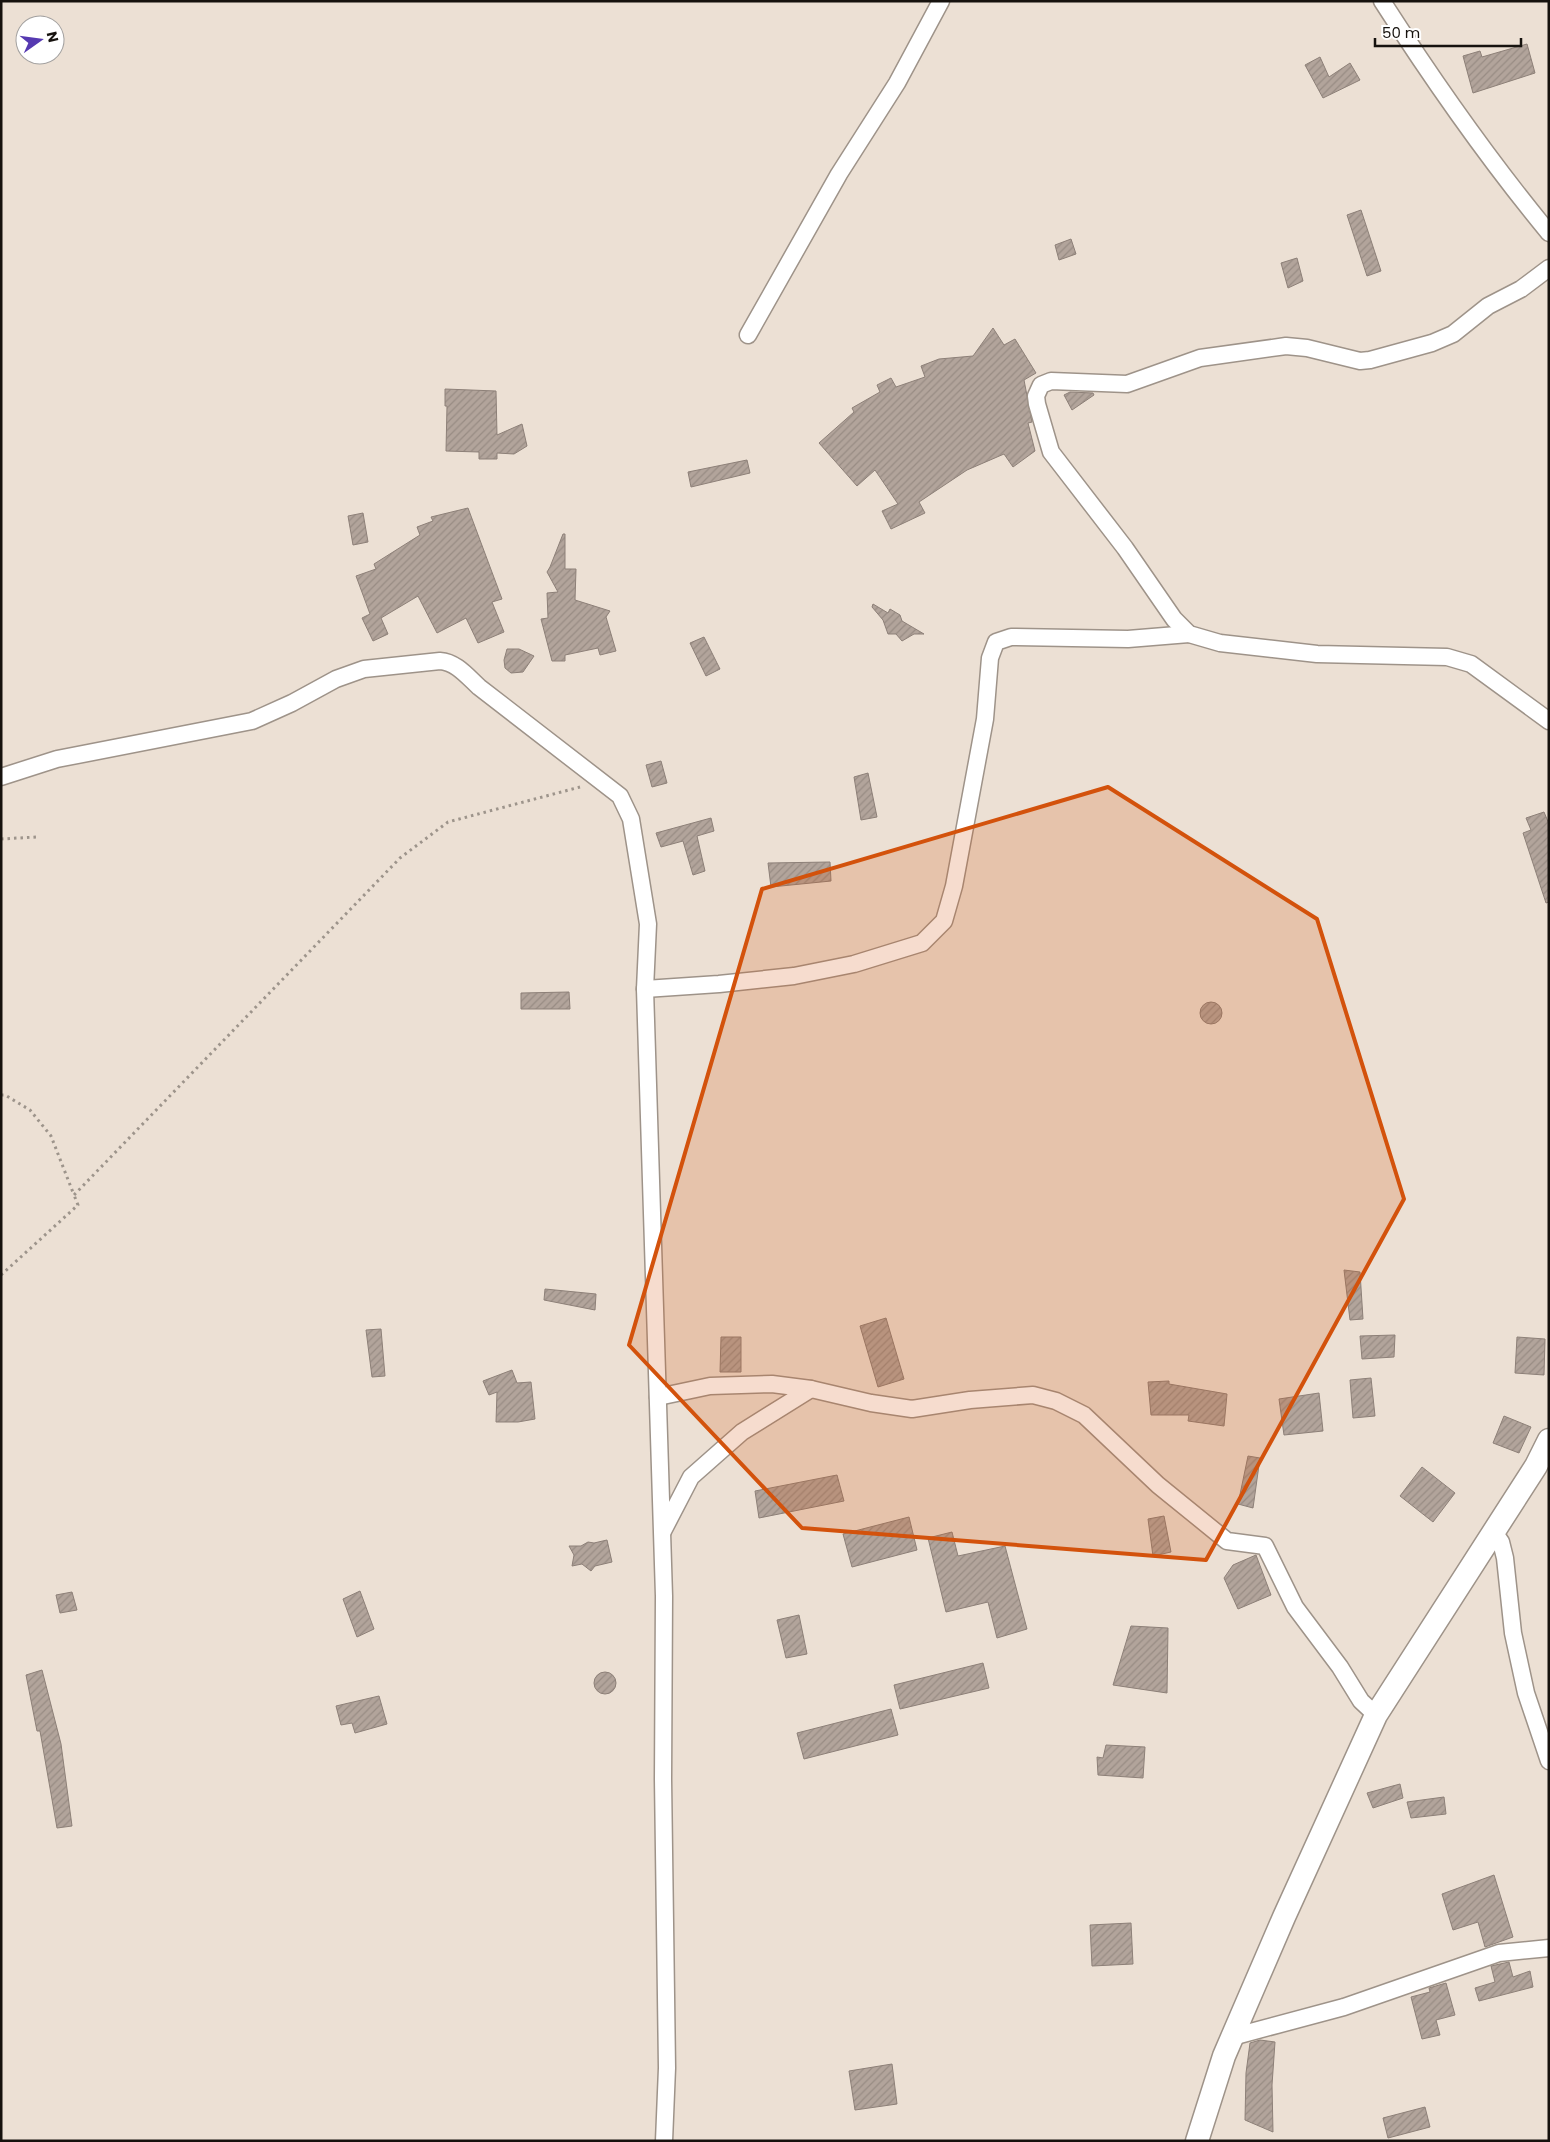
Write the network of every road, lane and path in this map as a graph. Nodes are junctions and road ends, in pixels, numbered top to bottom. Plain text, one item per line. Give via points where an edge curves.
1 (941, 1) edge
2 (1382, 1) edge
3 (1549, 233) edge
4 (1549, 268) edge
5 (748, 335) dead end
6 (1189, 634) junction
7 (1549, 721) edge
8 (1, 778) edge
9 (600, 781) junction
10 (36, 837) dead end
11 (1, 839) edge
12 (645, 988) junction
13 (1, 1096) edge
14 (74, 1195) junction
15 (1, 1275) edge
16 (811, 1389) junction
17 (658, 1397) junction
18 (1549, 1440) edge
19 (662, 1532) junction
20 (1494, 1532) junction
21 (1376, 1715) junction
22 (1549, 1761) edge
23 (1549, 1948) edge
24 (1232, 2038) junction
25 (664, 2141) edge
26 (1197, 2141) edge

1 - 5 street via 897,84 839,174
2 - 3 street via 1442,93
4 - 6 street via 1521,289 1488,306 1453,334 1432,344 1370,360 1360,361 1286,346 1200,358 1127,384 1051,381 1040,385 1037,404 1051,452 1125,548 1174,619
6 - 7 street via 1220,642 1317,654 1447,657 1471,664
6 - 12 street via 1128,639 1011,637 996,642 990,658 985,719 954,886 944,921 922,942 854,964 794,976
8 - 9 street via 57,759 252,721 336,679 364,669 449,661
9 - 12 street via 620,796 631,819 648,924
9 - 14 path via 448,822 400,858
10 - 11 path
12 - 17 street
13 - 14 path via 5,1095 30,1110 52,1136
14 - 15 path via 78,1205
16 - 17 street via 772,1384 710,1386
16 - 19 street via 742,1432 691,1477
16 - 21 street via 912,1409 1033,1395 1056,1400 1084,1415 1158,1485 1226,1541 1265,1546 1295,1607 1362,1701
17 - 19 street
18 - 20 street
19 - 25 street via 667,2032
20 - 21 street
20 - 22 street via 1501,1542 1505,1558 1513,1633 1526,1693
21 - 24 street
23 - 24 street via 1499,1954 1344,2008
24 - 26 street

